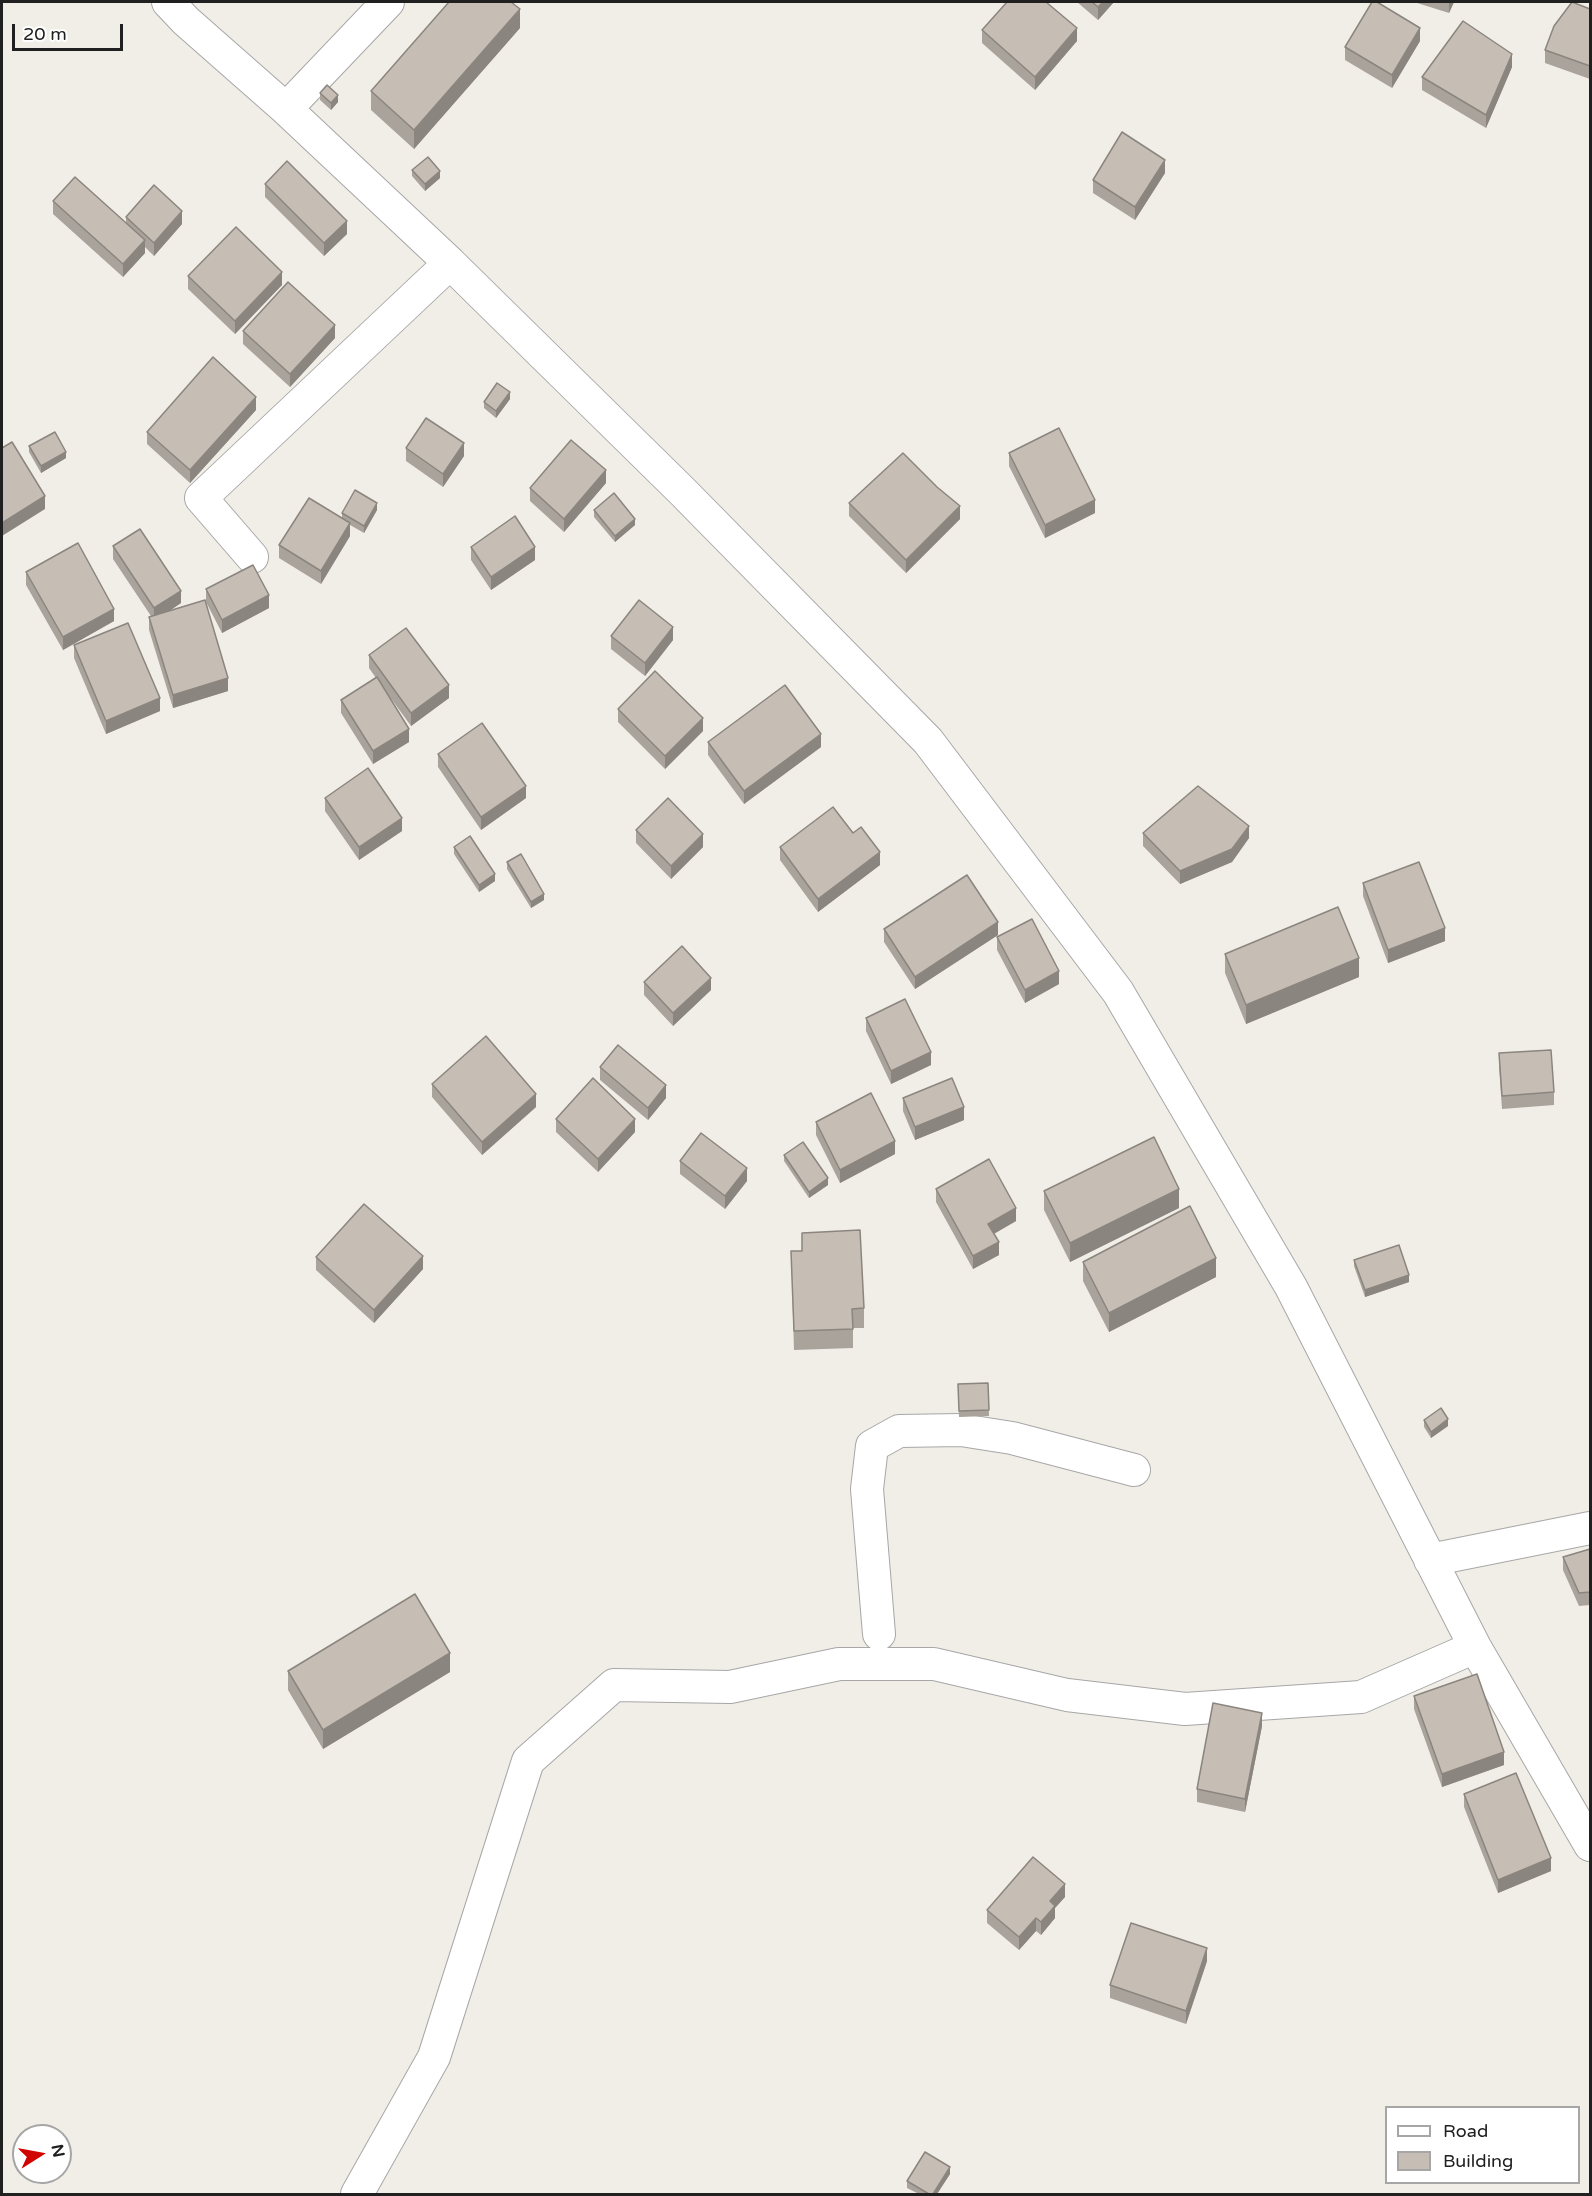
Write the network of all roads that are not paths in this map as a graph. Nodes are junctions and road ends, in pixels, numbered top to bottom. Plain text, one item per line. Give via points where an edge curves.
1 (168, 2) edge
2 (388, 2) edge
3 (286, 109) junction
4 (450, 263) junction
5 (252, 557) dead end
6 (1134, 1470) dead end
7 (1590, 1528) edge
8 (1430, 1560) junction
9 (879, 1634) dead end
10 (1475, 1647) junction
11 (1590, 1845) edge
12 (357, 2194) edge

1 - 3 street
2 - 3 street
3 - 4 street
4 - 5 street via 201,498
4 - 8 street via 928,741 1118,992 1291,1287
6 - 9 street via 1012,1438 962,1430 899,1431 872,1446 867,1489
7 - 8 street
8 - 10 street
10 - 11 street
10 - 12 street via 1361,1697 1185,1709 1067,1695 934,1664 839,1664 730,1687 614,1685 528,1761 434,2057

